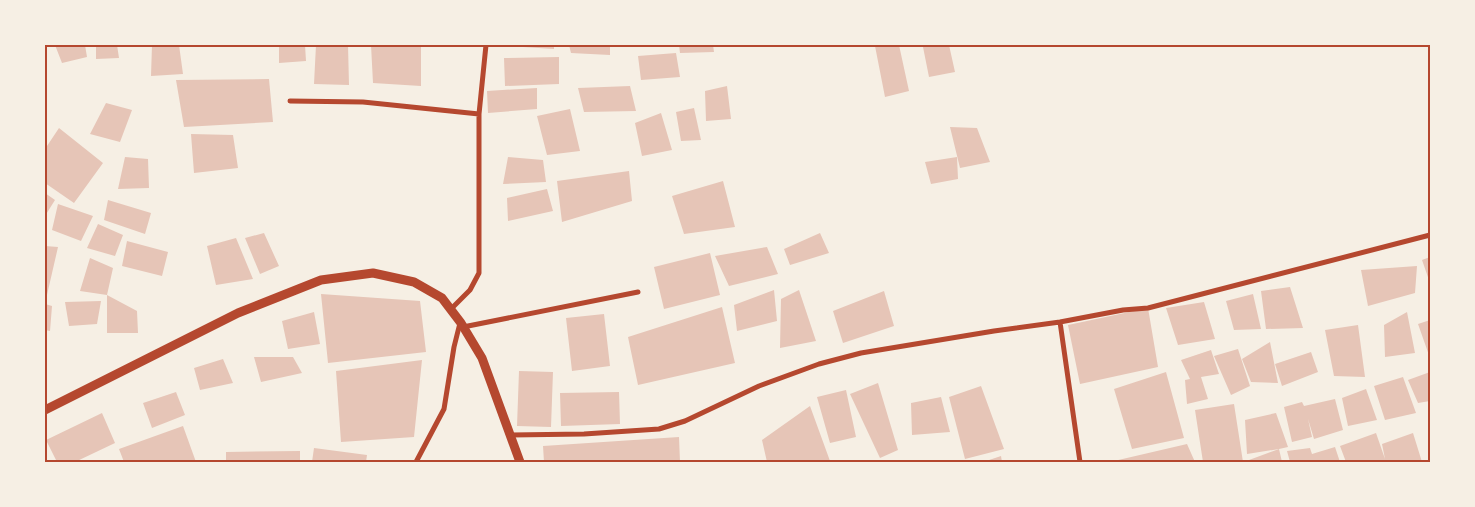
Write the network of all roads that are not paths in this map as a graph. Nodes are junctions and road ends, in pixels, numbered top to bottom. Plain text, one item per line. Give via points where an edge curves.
1 (486, 45) edge
2 (290, 101) dead end
3 (479, 114) junction
4 (1430, 234) edge
5 (638, 292) dead end
6 (451, 309) junction
7 (1060, 322) junction
8 (462, 325) junction
9 (45, 410) edge
10 (511, 435) junction
11 (416, 462) edge
12 (520, 462) edge
13 (1080, 462) edge

1 - 3 street
2 - 3 street via 363,102
3 - 6 street via 479,273 470,290
4 - 7 street via 1148,308
5 - 8 street
6 - 8 street
6 - 9 street via 442,298 414,282 373,274 321,280 238,313
7 - 10 street via 862,353 819,364 758,386 685,421 659,429
7 - 13 street
8 - 10 street via 482,358
8 - 11 street via 454,348 444,409
10 - 12 street

